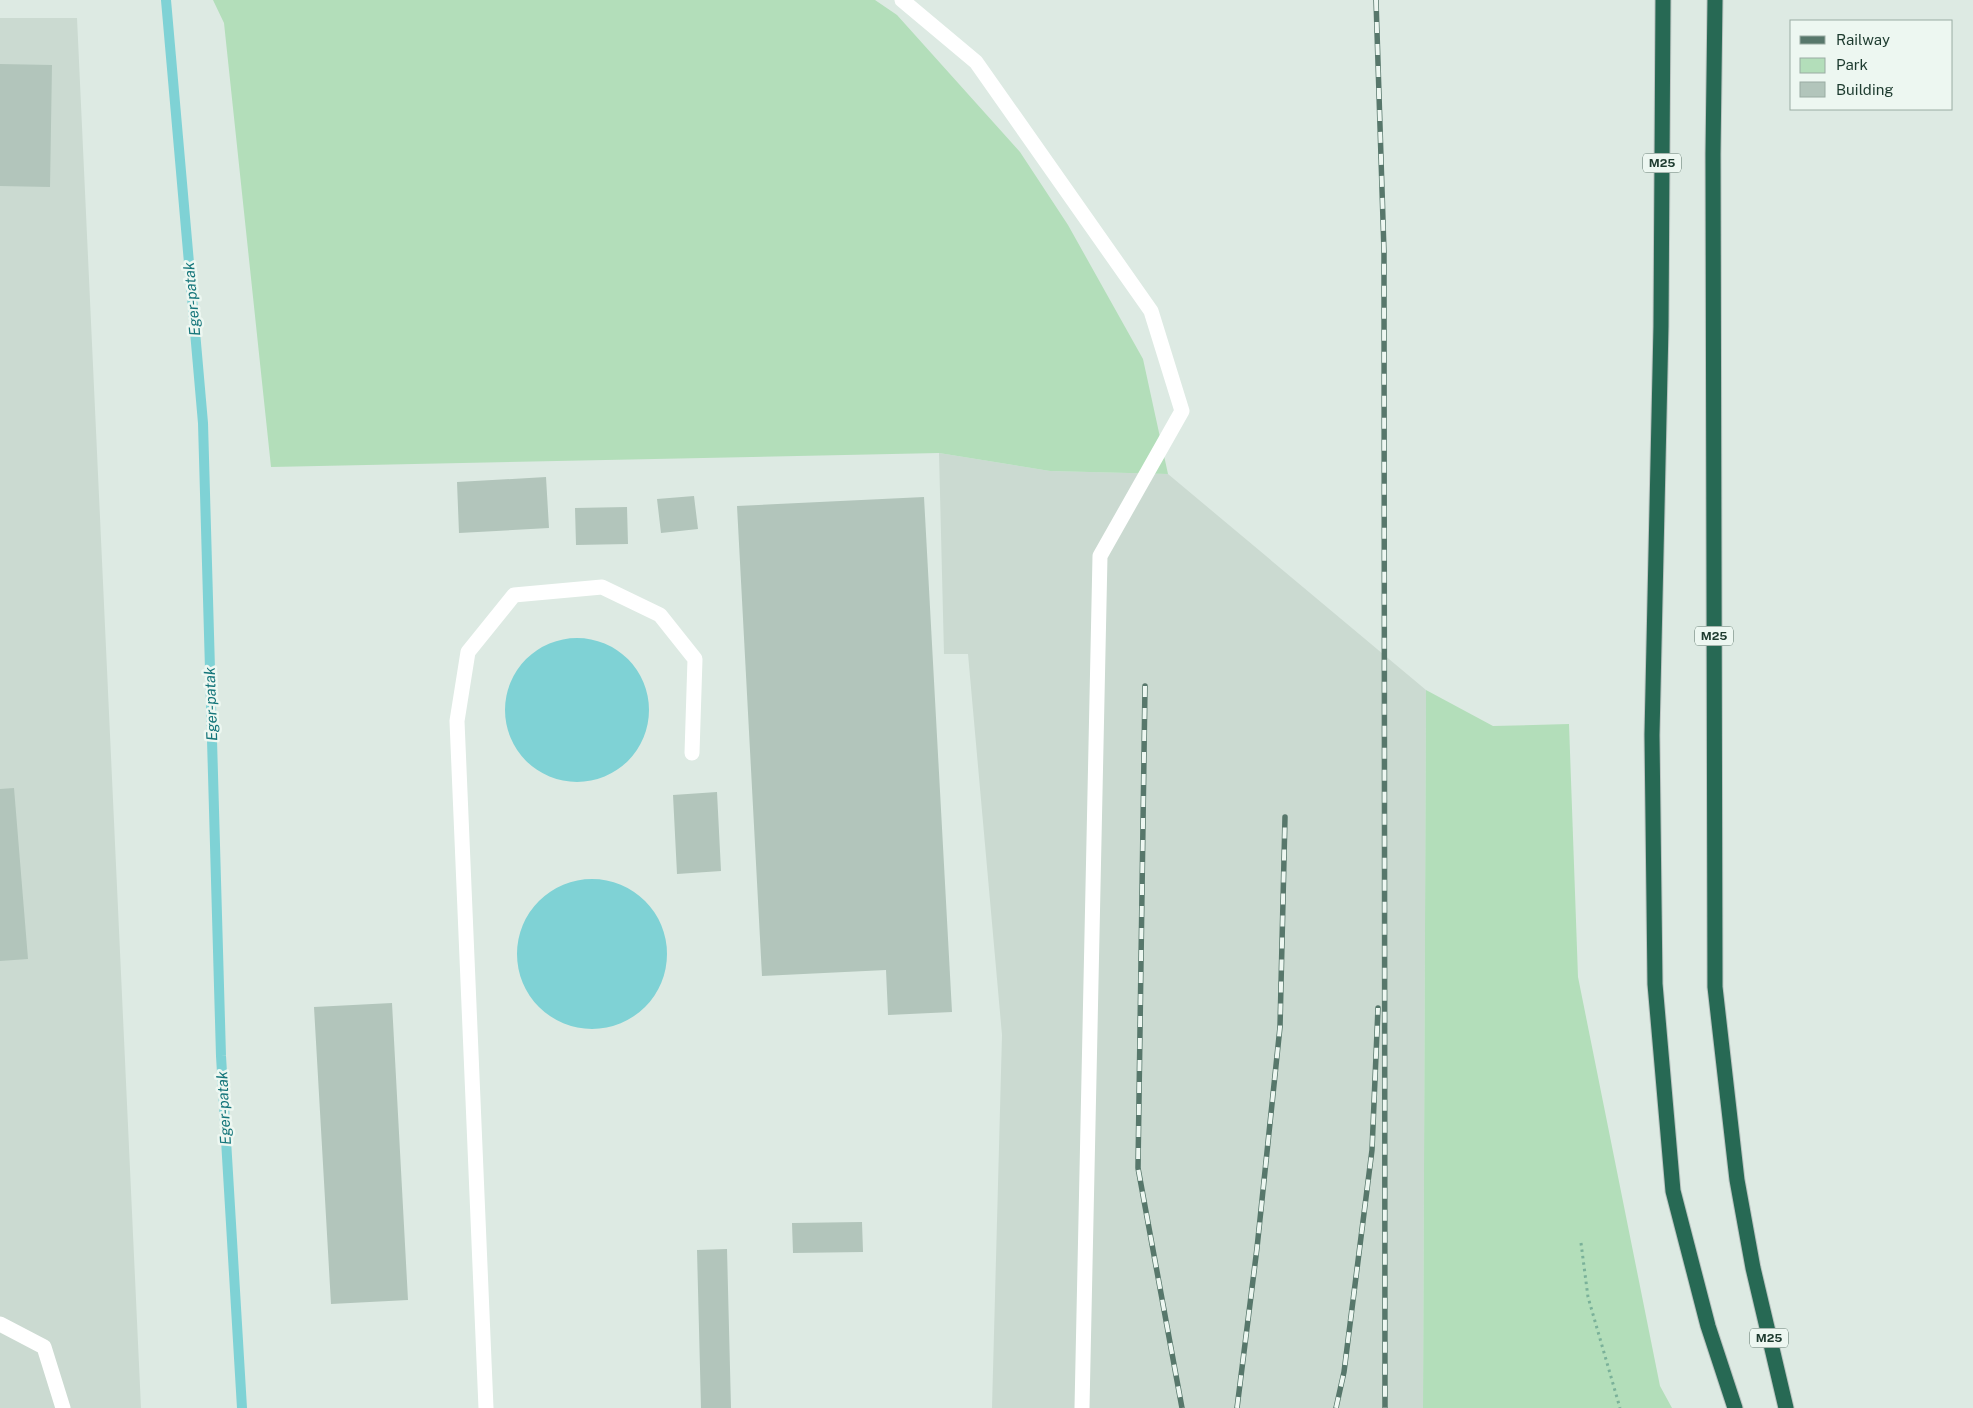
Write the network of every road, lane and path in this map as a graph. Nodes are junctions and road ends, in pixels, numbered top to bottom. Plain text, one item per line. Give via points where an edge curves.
1 (902, 0) edge
2 (1662, 0) edge
3 (1715, 0) edge
4 (692, 753) dead end
5 (1581, 1243) dead end
6 (0, 1324) edge
7 (63, 1408) edge
8 (486, 1408) edge
9 (1082, 1408) edge
10 (1620, 1408) edge
11 (1735, 1408) edge
12 (1786, 1408) edge

1 - 9 lane via 976,62 1151,311 1182,411 1100,556
2 - 11 highway, M25 via 1661,326 1652,735 1655,984 1673,1191 1708,1326
3 - 12 highway, M25 via 1715,987 1737,1180 1753,1268
4 - 8 lane via 695,659 660,615 602,587 514,595 468,652 457,720
5 - 10 path via 1588,1297
6 - 7 lane via 44,1346

